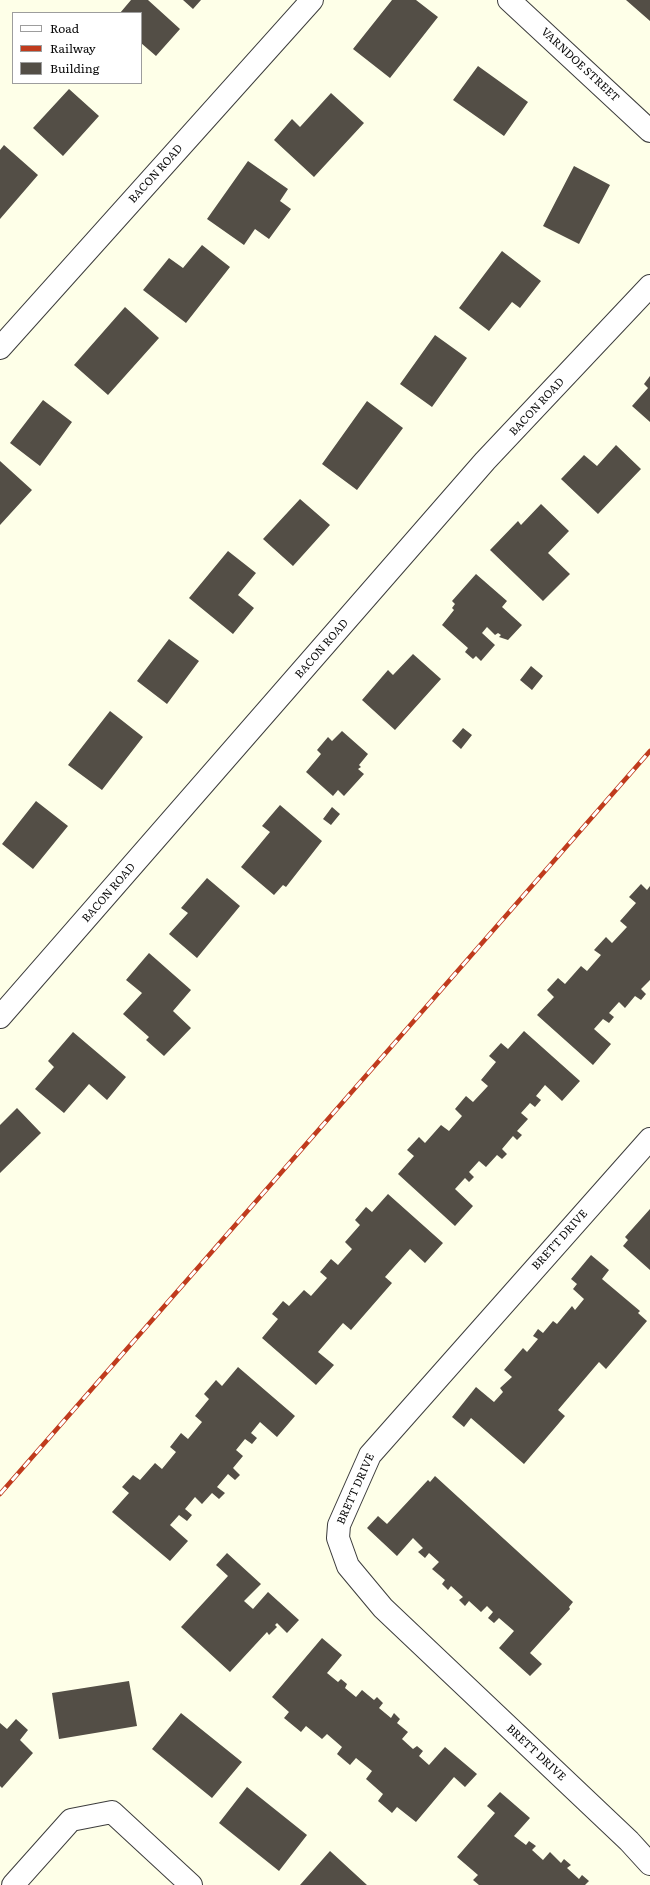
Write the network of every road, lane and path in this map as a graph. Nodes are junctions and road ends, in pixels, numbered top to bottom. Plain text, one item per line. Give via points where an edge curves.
1 (312, 0) edge
2 (509, 0) edge
3 (650, 131) edge
4 (650, 286) edge
5 (0, 348) edge
6 (0, 1017) edge
7 (650, 1139) edge
8 (650, 1864) edge
9 (13, 1885) edge
10 (190, 1885) edge

1 - 5 street, BACON ROAD
2 - 3 street, VARNDOE STREET
4 - 6 street, BACON ROAD via 485,461
7 - 8 street, BRETT DRIVE via 370,1455 339,1525 338,1538 348,1566 383,1608 629,1841
9 - 10 street via 71,1820 112,1812

